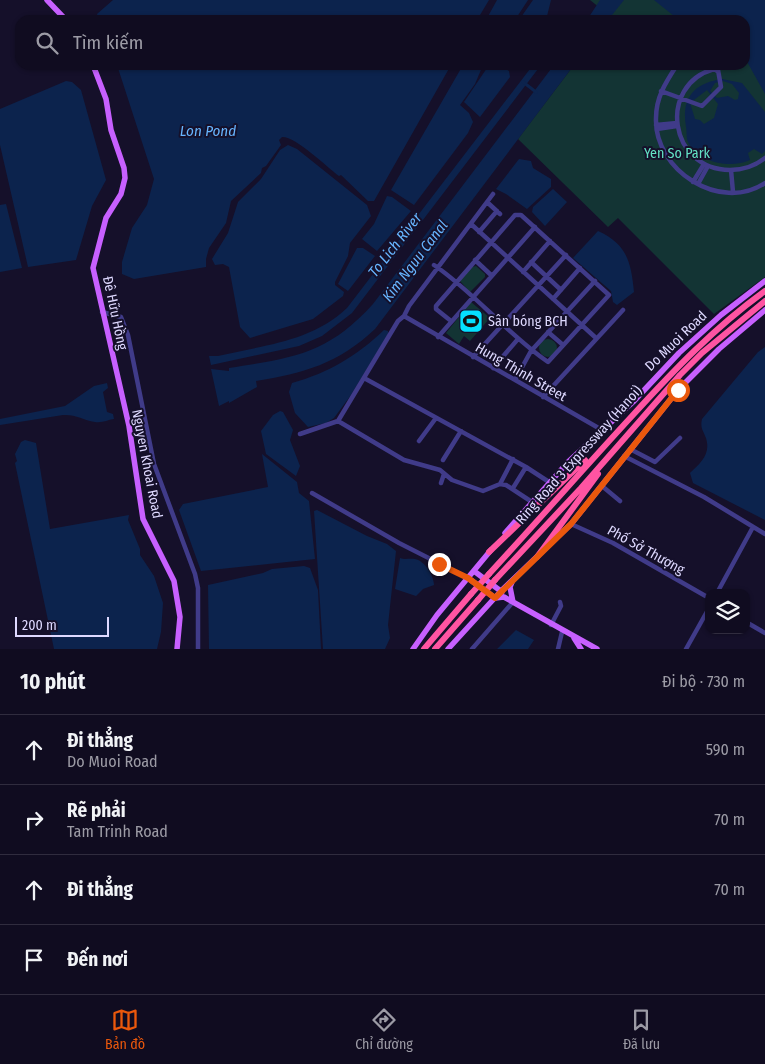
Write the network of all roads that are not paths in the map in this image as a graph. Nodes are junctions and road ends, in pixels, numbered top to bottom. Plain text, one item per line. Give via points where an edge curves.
1 (47, 0) edge
2 (61, 15) edge
3 (96, 70) edge
4 (675, 70) edge
5 (709, 70) edge
6 (716, 70) edge
7 (661, 91) junction
8 (681, 98) junction
9 (677, 124) junction
10 (656, 127) junction
11 (765, 158) edge
12 (706, 165) junction
13 (730, 170) junction
14 (696, 183) junction
15 (765, 183) edge
16 (732, 192) junction
17 (493, 194) dead end
18 (487, 202) junction
19 (471, 224) junction
20 (535, 227) junction
21 (479, 232) junction
22 (550, 241) junction
23 (491, 243) junction
24 (566, 255) junction
25 (507, 258) junction
26 (475, 260) junction
27 (531, 262) junction
28 (436, 266) junction
29 (580, 268) junction
30 (523, 272) junction
31 (491, 275) junction
32 (546, 276) junction
33 (595, 281) junction
34 (765, 281) edge
35 (455, 282) junction
36 (538, 285) junction
37 (561, 290) junction
38 (765, 291) edge
39 (471, 297) junction
40 (553, 299) junction
41 (765, 301) edge
42 (623, 310) dead end
43 (765, 310) edge
44 (102, 312) junction
45 (567, 312) junction
46 (404, 316) junction
47 (451, 322) junction
48 (501, 324) junction
49 (582, 325) junction
50 (548, 332) junction
51 (438, 337) junction
52 (596, 338) junction
53 (518, 339) junction
54 (563, 346) junction
55 (531, 351) junction
56 (473, 357) junction
57 (493, 368) junction
58 (364, 378) junction
59 (515, 380) junction
60 (121, 396) joint
61 (543, 397) junction
62 (436, 418) junction
63 (338, 421) junction
64 (602, 430) junction
65 (461, 431) junction
66 (616, 433) junction
67 (300, 434) dead end
68 (680, 438) dead end
69 (419, 441) dead end
70 (618, 444) junction
71 (630, 449) junction
72 (624, 456) junction
73 (513, 459) junction
74 (443, 460) dead end
75 (526, 467) junction
76 (444, 474) junction
77 (549, 482) junction
78 (441, 483) dead end
79 (500, 484) junction
80 (513, 488) junction
81 (604, 488) junction
82 (312, 493) dead end
83 (620, 501) dead end
84 (532, 502) junction
85 (571, 524) junction
86 (754, 527) junction
87 (765, 534) edge
88 (489, 552) junction
89 (536, 558) junction
90 (474, 571) junction
91 (468, 578) junction
92 (513, 581) junction
93 (719, 589) edge
94 (503, 594) junction
95 (705, 596) edge
96 (495, 598) junction
97 (513, 602) junction
98 (560, 602) dead end
99 (705, 615) edge
100 (750, 624) edge
101 (551, 625) junction
102 (562, 632) junction
103 (765, 633) edge
104 (574, 638) junction
105 (177, 649) edge
106 (198, 649) edge
107 (413, 649) edge
108 (424, 649) edge
109 (435, 649) edge
110 (448, 649) edge
111 (472, 649) edge
112 (558, 649) edge
113 (581, 649) edge
114 (597, 649) edge
115 (686, 649) edge

1 - 2 main road
3 - 44 main road, Đê Hữu Hồng via 125,178 121,194 106,218 92,268
4 - 7 street
5 - 8 street via 691,80
6 - 8 street via 722,87 702,106
7 - 8 street
7 - 10 street
8 - 9 street
9 - 10 street
9 - 12 street via 680,140
10 - 14 street via 669,160 678,171
11 - 13 street via 742,170
12 - 13 street
12 - 14 street
13 - 16 street
14 - 16 street
15 - 16 street
17 - 18 street
18 - 19 street
18 - 21 street via 499,212
19 - 21 street
19 - 28 street
20 - 22 street
20 - 23 street via 521,215 515,215
20 - 25 street
21 - 23 street
22 - 24 street
22 - 27 street
23 - 25 street
23 - 26 street
24 - 29 street
24 - 32 street
25 - 30 street
25 - 31 street
26 - 31 street
26 - 35 street
27 - 30 street
27 - 32 street
28 - 35 street
28 - 46 street
29 - 33 street
29 - 37 street
30 - 36 street
31 - 39 street
32 - 36 street
32 - 37 street
33 - 45 street
33 - 49 street via 609,295
34 - 64 main road, Do Muoi Road via 705,328 632,408
35 - 39 street
35 - 47 street via 435,307
36 - 40 street
36 - 48 street
37 - 40 street
38 - 66 highway, Ring Road 3 Expressway (Hanoi) via 696,347
39 - 47 street
39 - 48 street
40 - 45 street
41 - 70 highway, Ring Road 3 Expressway (Hanoi) via 702,353
42 - 52 street
43 - 71 main road via 696,371 648,423
44 - 60 main road, Đê Hữu Hồng
44 - 106 street via 121,317 128,335 154,464 195,574
45 - 49 street
45 - 50 street
46 - 51 street, Hung Thinh Street
46 - 58 street via 396,319
47 - 51 street
48 - 53 street
48 - 56 street
49 - 52 street
49 - 54 street
50 - 54 street
50 - 55 street
51 - 56 street, Hung Thinh Street
52 - 61 street
53 - 55 street
53 - 57 street
54 - 55 street via 548,362
55 - 59 street
56 - 57 street, Hung Thinh Street
57 - 59 street, Hung Thinh Street
58 - 62 street
58 - 63 street
59 - 61 street, Hung Thinh Street
60 - 105 main road, Nguyen Khoai Road via 129,426 143,519 174,581 180,617
61 - 64 street, Hung Thinh Street
62 - 65 street
62 - 69 street
63 - 67 street
63 - 76 street via 412,464 440,470
64 - 77 main road, Do Muoi Road
65 - 73 street
65 - 74 street
66 - 88 highway via 545,496
66 - 108 highway, Ring Road 3 Expressway (Hanoi), bridge
68 - 71 street via 655,462
70 - 89 highway
70 - 109 highway, Ring Road 3 Expressway (Hanoi), bridge
71 - 72 main road
72 - 81 main road
72 - 86 street
73 - 75 street
73 - 79 street
75 - 77 street
75 - 80 street
76 - 78 street
76 - 79 street via 483,491
77 - 84 main road, Do Muoi Road
79 - 80 street
80 - 84 street
81 - 83 street
81 - 85 main road
82 - 91 street via 392,540
84 - 88 main road, Do Muoi Road
85 - 89 main road
85 - 95 street, Phố Sở Thượng
86 - 87 street
86 - 93 street
88 - 90 main road, Do Muoi Road
89 - 92 main road
90 - 91 main road, Do Muoi Road
90 - 94 main road
91 - 96 main road
91 - 107 main road, Do Muoi Road
92 - 94 main road
92 - 97 main road via 510,587
94 - 96 main road
94 - 97 main road
96 - 110 main road
97 - 101 main road
97 - 111 street
98 - 101 street
99 - 115 street
100 - 103 street
101 - 102 main road
102 - 104 main road
102 - 112 street
104 - 113 main road
104 - 114 main road

